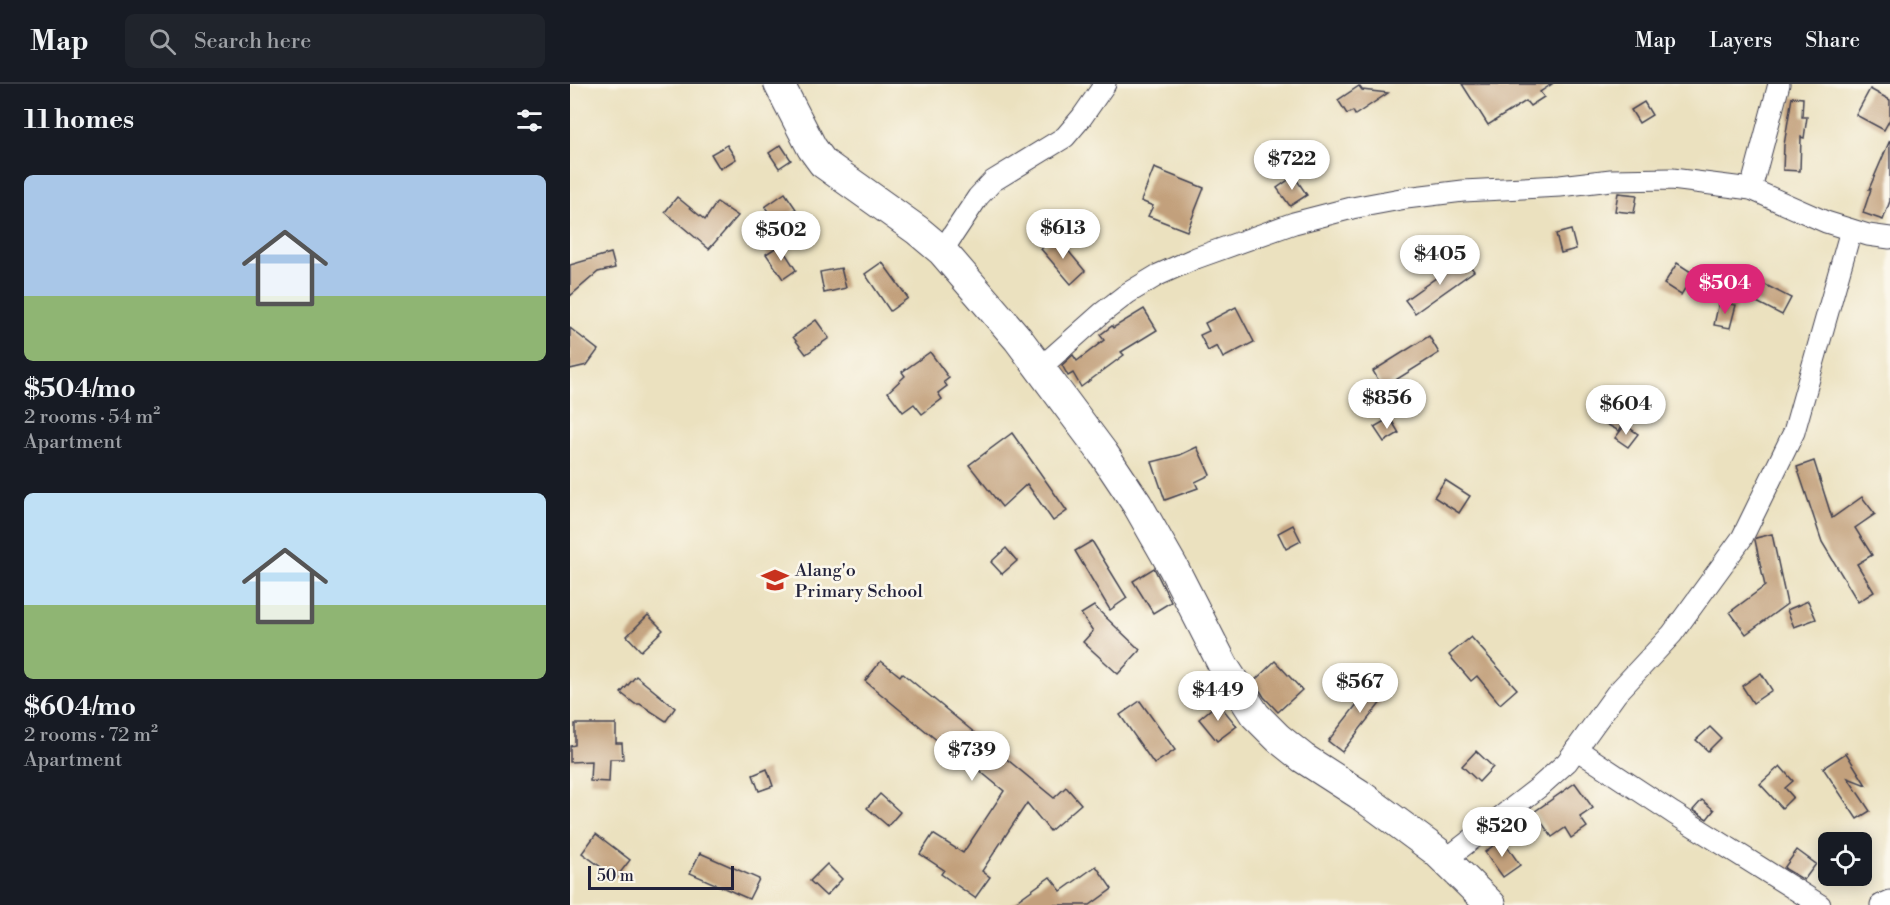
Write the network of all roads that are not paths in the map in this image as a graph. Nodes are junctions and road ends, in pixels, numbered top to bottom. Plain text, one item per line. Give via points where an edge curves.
1 (779, 84) edge
2 (1105, 84) edge
3 (1779, 84) edge
4 (1751, 189) junction
5 (1851, 230) junction
6 (1890, 238) edge
7 (942, 251) junction
8 (1040, 368) junction
9 (1576, 749) junction
10 (1445, 860) junction
11 (1890, 901) edge
12 (1491, 905) edge
13 (1820, 905) edge
14 (1881, 905) edge

1 - 7 street via 823,163
2 - 7 street via 1065,137 993,181
3 - 4 street
4 - 5 street
4 - 8 street via 1672,179 1611,180 1463,191 1352,208 1238,242 1158,275 1102,313
5 - 6 street
5 - 9 street via 1794,432 1742,538 1672,634 1616,694
7 - 8 street
8 - 10 street via 1137,504 1224,667 1255,715 1303,758 1359,794
9 - 10 street via 1538,788
9 - 13 street
10 - 12 street
11 - 14 street

